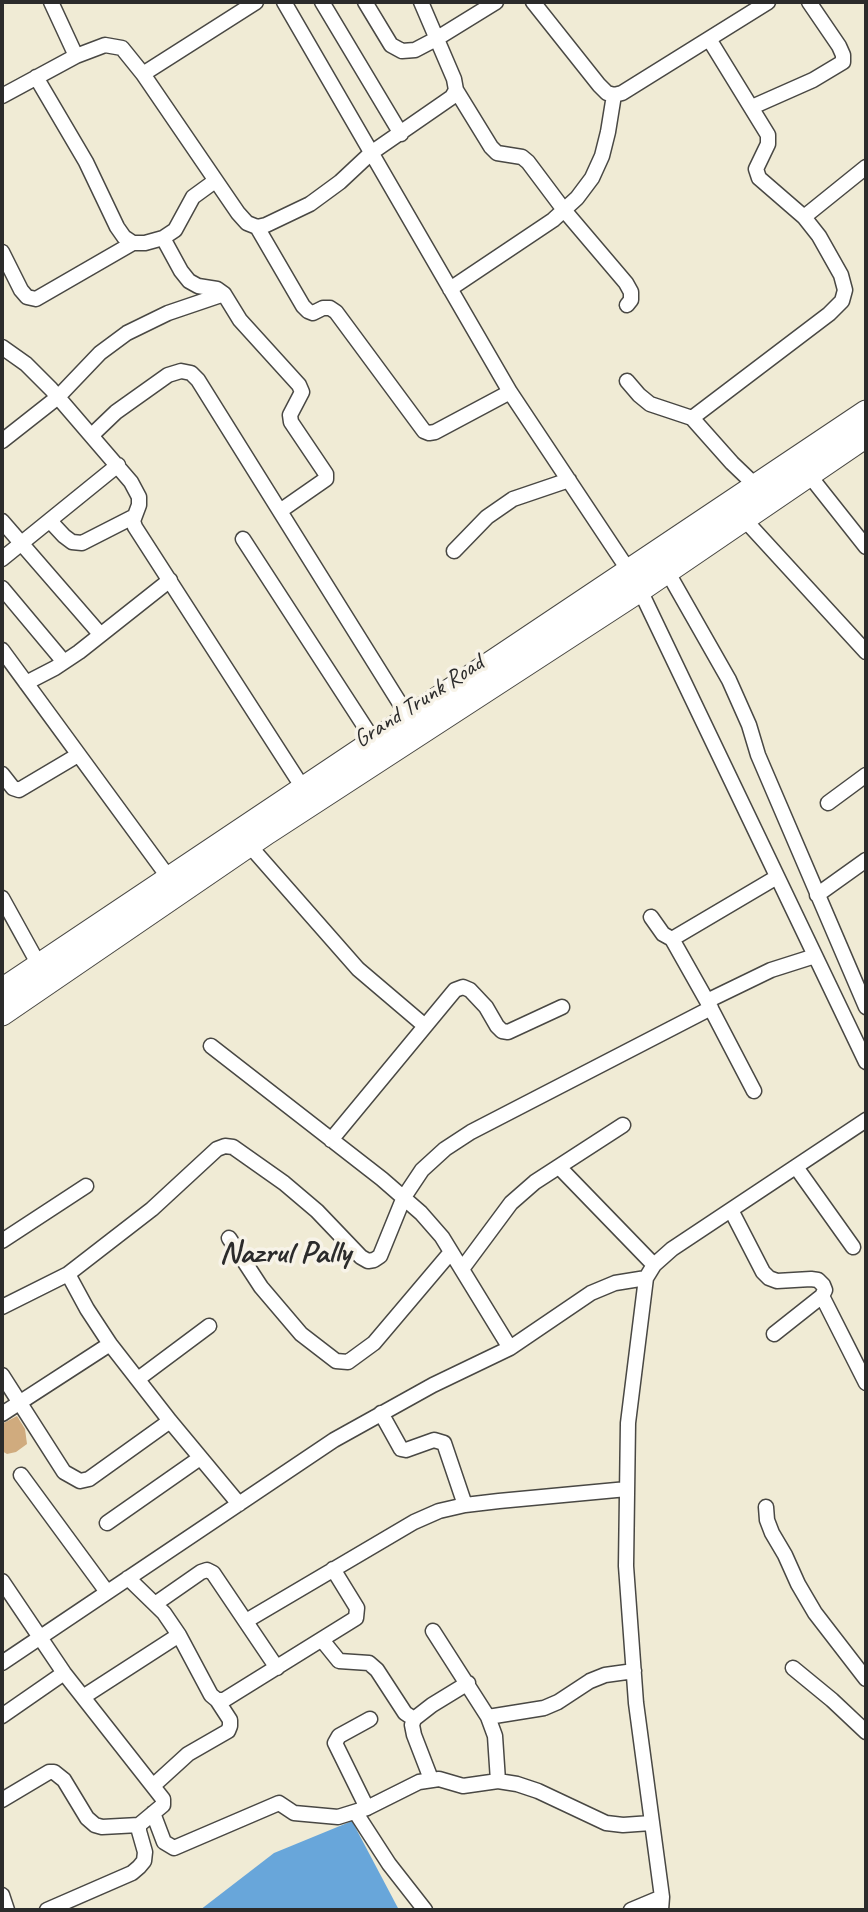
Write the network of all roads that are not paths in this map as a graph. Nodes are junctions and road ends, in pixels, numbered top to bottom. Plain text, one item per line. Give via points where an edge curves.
1 (51, 2) edge
2 (256, 2) edge
3 (284, 2) edge
4 (322, 2) edge
5 (365, 2) edge
6 (421, 2) edge
7 (496, 2) edge
8 (533, 2) edge
9 (768, 2) edge
10 (809, 2) edge
11 (436, 39) junction
12 (709, 39) junction
13 (76, 56) junction
14 (143, 74) junction
15 (36, 77) junction
16 (456, 90) junction
17 (614, 95) junction
18 (2, 96) edge
19 (752, 107) junction
20 (395, 138) junction
21 (371, 153) junction
22 (866, 167) edge
23 (215, 181) junction
24 (564, 210) junction
25 (804, 217) junction
26 (257, 227) junction
27 (163, 238) junction
28 (133, 243) junction
29 (2, 252) edge
30 (450, 289) junction
31 (224, 294) junction
32 (627, 305) dead end
33 (2, 347) edge
34 (627, 381) dead end
35 (510, 392) junction
36 (58, 397) junction
37 (866, 412) edge
38 (692, 418) junction
39 (92, 435) junction
40 (866, 436) edge
41 (2, 441) edge
42 (118, 465) junction
43 (809, 475) junction
44 (569, 480) junction
45 (756, 486) junction
46 (280, 511) junction
47 (133, 517) junction
48 (744, 519) junction
49 (2, 521) edge
50 (50, 521) junction
51 (243, 539) dead end
52 (20, 544) junction
53 (866, 547) edge
54 (454, 551) dead end
55 (2, 559) edge
56 (667, 571) junction
57 (170, 580) junction
58 (634, 581) junction
59 (2, 588) edge
60 (100, 634) junction
61 (866, 652) edge
62 (4, 657) edge
63 (64, 662) junction
64 (26, 683) junction
65 (409, 718) junction
66 (374, 741) junction
67 (78, 755) junction
68 (2, 774) edge
69 (866, 775) edge
70 (303, 788) junction
71 (828, 803) dead end
72 (249, 845) junction
73 (866, 860) edge
74 (777, 877) junction
75 (169, 878) junction
76 (817, 895) junction
77 (2, 898) edge
78 (650, 917) dead end
79 (672, 939) junction
80 (815, 956) junction
81 (39, 965) junction
82 (2, 990) edge
83 (709, 1005) junction
84 (562, 1007) dead end
85 (866, 1007) edge
86 (2, 1014) edge
87 (425, 1026) junction
88 (212, 1046) dead end
89 (866, 1062) edge
90 (754, 1091) dead end
91 (866, 1120) edge
92 (623, 1125) dead end
93 (331, 1140) junction
94 (559, 1167) junction
95 (796, 1167) junction
96 (86, 1186) dead end
97 (404, 1197) junction
98 (731, 1210) junction
99 (229, 1238) dead end
100 (2, 1241) edge
101 (853, 1247) dead end
102 (451, 1252) junction
103 (654, 1265) junction
104 (462, 1269) junction
105 (68, 1274) junction
106 (646, 1278) junction
107 (822, 1296) junction
108 (4, 1302) edge
109 (209, 1326) dead end
110 (774, 1334) dead end
111 (110, 1344) junction
112 (510, 1348) junction
113 (2, 1375) edge
114 (138, 1379) junction
115 (866, 1383) edge
116 (19, 1402) junction
117 (380, 1413) junction
118 (2, 1414) edge
119 (170, 1421) junction
120 (200, 1458) junction
121 (20, 1475) dead end
122 (627, 1489) junction
123 (239, 1504) junction
124 (465, 1505) junction
125 (766, 1507) dead end
126 (107, 1523) dead end
127 (333, 1569) junction
128 (128, 1578) junction
129 (2, 1581) edge
130 (107, 1592) junction
131 (156, 1604) junction
132 (246, 1621) junction
133 (433, 1631) dead end
134 (179, 1635) junction
135 (41, 1636) junction
136 (322, 1640) junction
137 (2, 1663) edge
138 (277, 1668) junction
139 (793, 1668) dead end
140 (634, 1671) junction
141 (64, 1673) junction
142 (866, 1679) edge
143 (468, 1683) junction
144 (83, 1697) junction
145 (216, 1700) junction
146 (2, 1716) edge
147 (488, 1717) junction
148 (370, 1719) dead end
149 (414, 1719) junction
150 (866, 1732) edge
151 (431, 1779) junction
152 (498, 1781) junction
153 (154, 1785) junction
154 (2, 1800) edge
155 (362, 1810) junction
156 (152, 1813) junction
157 (651, 1823) junction
158 (139, 1825) junction
159 (2, 1895) edge
160 (661, 1903) edge
161 (70, 1906) edge
162 (8, 1910) edge
163 (47, 1910) edge
164 (425, 1910) edge
165 (631, 1910) edge

1 - 13 street
2 - 14 street
3 - 21 street
4 - 20 street
5 - 11 street via 391,45 402,51
6 - 11 street
7 - 11 street
8 - 17 street via 599,85
9 - 12 street
10 - 19 street via 839,46 843,62
11 - 16 street
12 - 17 street
12 - 19 street
13 - 14 street via 114,45 128,52
13 - 15 street
14 - 23 street
15 - 18 street
15 - 28 street via 86,162 117,227
16 - 20 street
16 - 24 street via 491,147 528,162
17 - 24 street via 608,132 592,178
19 - 25 street via 768,135 756,169 759,178
20 - 21 street
21 - 26 street via 310,204
21 - 30 street
22 - 25 street
23 - 26 street via 247,223
23 - 27 street via 193,197 175,230
24 - 30 street
24 - 32 street via 626,282 631,292
25 - 38 street via 841,275 842,301
26 - 35 street via 303,306 313,313 331,307 336,312 424,431 435,432
27 - 28 street
27 - 31 street via 189,281
28 - 29 street via 36,299 21,290
30 - 35 street
31 - 36 street via 127,333 100,353
31 - 46 street via 240,320 299,385 302,392 291,422 326,474 322,484
33 - 36 street via 26,363
34 - 38 street via 650,404
35 - 44 street
36 - 39 street
36 - 41 street
37 - 45 main road, Grand Trunk Road
38 - 45 street
39 - 42 street
39 - 46 street via 168,375 191,373 205,388
40 - 43 main road, Grand Trunk Road
42 - 47 street via 139,497
42 - 50 street
43 - 48 main road, Grand Trunk Road
43 - 53 street
44 - 54 street via 513,499 487,517
44 - 58 street
45 - 58 main road, Grand Trunk Road
46 - 65 street
47 - 50 street via 82,543 72,542
47 - 57 street
48 - 56 main road, Grand Trunk Road
48 - 61 street
49 - 52 street
50 - 52 street
51 - 66 street
52 - 55 street
52 - 60 street
56 - 58 main road, Grand Trunk Road
56 - 76 street via 729,680
57 - 60 street
57 - 70 street
58 - 65 main road, Grand Trunk Road
58 - 72 main road, Grand Trunk Road
58 - 74 street
59 - 63 street
60 - 63 street
62 - 64 street
63 - 64 street
64 - 67 street
65 - 66 main road, Grand Trunk Road
66 - 70 main road, Grand Trunk Road
67 - 68 street via 19,790
67 - 75 street
69 - 71 street
70 - 75 main road, Grand Trunk Road
72 - 86 main road, Grand Trunk Road
72 - 87 street via 320,929
73 - 76 street
74 - 79 street
74 - 80 street
75 - 81 main road, Grand Trunk Road
76 - 85 street
77 - 81 street
78 - 79 street
79 - 83 street
80 - 83 street via 771,970
80 - 89 street
81 - 82 main road, Grand Trunk Road
83 - 90 street
83 - 97 street via 471,1132 422,1170
84 - 87 street via 502,1031 477,996 463,987 448,996
87 - 93 street
88 - 93 street
91 - 95 street
92 - 94 street
93 - 97 street
94 - 103 street
94 - 104 street via 511,1203
95 - 98 street
95 - 101 street
96 - 100 street
97 - 102 street
97 - 105 street via 380,1256 368,1261 285,1183 225,1146
98 - 103 street
98 - 107 street via 769,1278 777,1282 818,1280 825,1290
99 - 102 street via 261,1287 301,1334 335,1361 348,1362 374,1343
102 - 104 street
103 - 106 street
104 - 112 street
105 - 108 street
105 - 111 street
106 - 112 street via 591,1293
106 - 122 street via 628,1423
107 - 110 street
107 - 115 street
109 - 114 street
111 - 114 street
111 - 116 street
112 - 117 street
113 - 116 street
114 - 119 street
116 - 118 street
116 - 119 street via 64,1472 80,1482
117 - 123 street
117 - 124 street via 401,1449 434,1440 444,1443
119 - 120 street
120 - 123 street
120 - 126 street
121 - 130 street
122 - 124 street
122 - 140 street via 626,1566
123 - 128 street
124 - 127 street via 414,1522
125 - 142 street via 772,1533 798,1584
127 - 132 street
127 - 136 street via 358,1614
128 - 130 street
128 - 131 street
129 - 135 street
130 - 135 street
131 - 132 street via 207,1570
131 - 134 street
132 - 138 street
133 - 143 street
134 - 144 street
134 - 145 street
135 - 137 street
135 - 141 street
136 - 138 street
136 - 149 street via 339,1661 369,1663
138 - 145 street via 232,1696
139 - 150 street
140 - 147 street via 590,1681 544,1708
140 - 157 street
141 - 144 street
141 - 146 street
143 - 147 street
143 - 149 street
144 - 153 street
145 - 153 street via 230,1720 228,1731 188,1754
147 - 152 street via 495,1736
148 - 155 street via 339,1736 335,1743
149 - 151 street via 414,1735
151 - 152 street via 463,1786
151 - 155 street
152 - 157 street via 538,1791 607,1823
153 - 156 street via 163,1805
154 - 158 street via 54,1772 95,1825
155 - 156 street via 338,1817 293,1813 279,1803 174,1848 164,1842
155 - 164 street via 389,1864
156 - 158 street
157 - 160 street
158 - 161 street via 145,1852 139,1867
159 - 162 street
160 - 165 street
161 - 163 street

